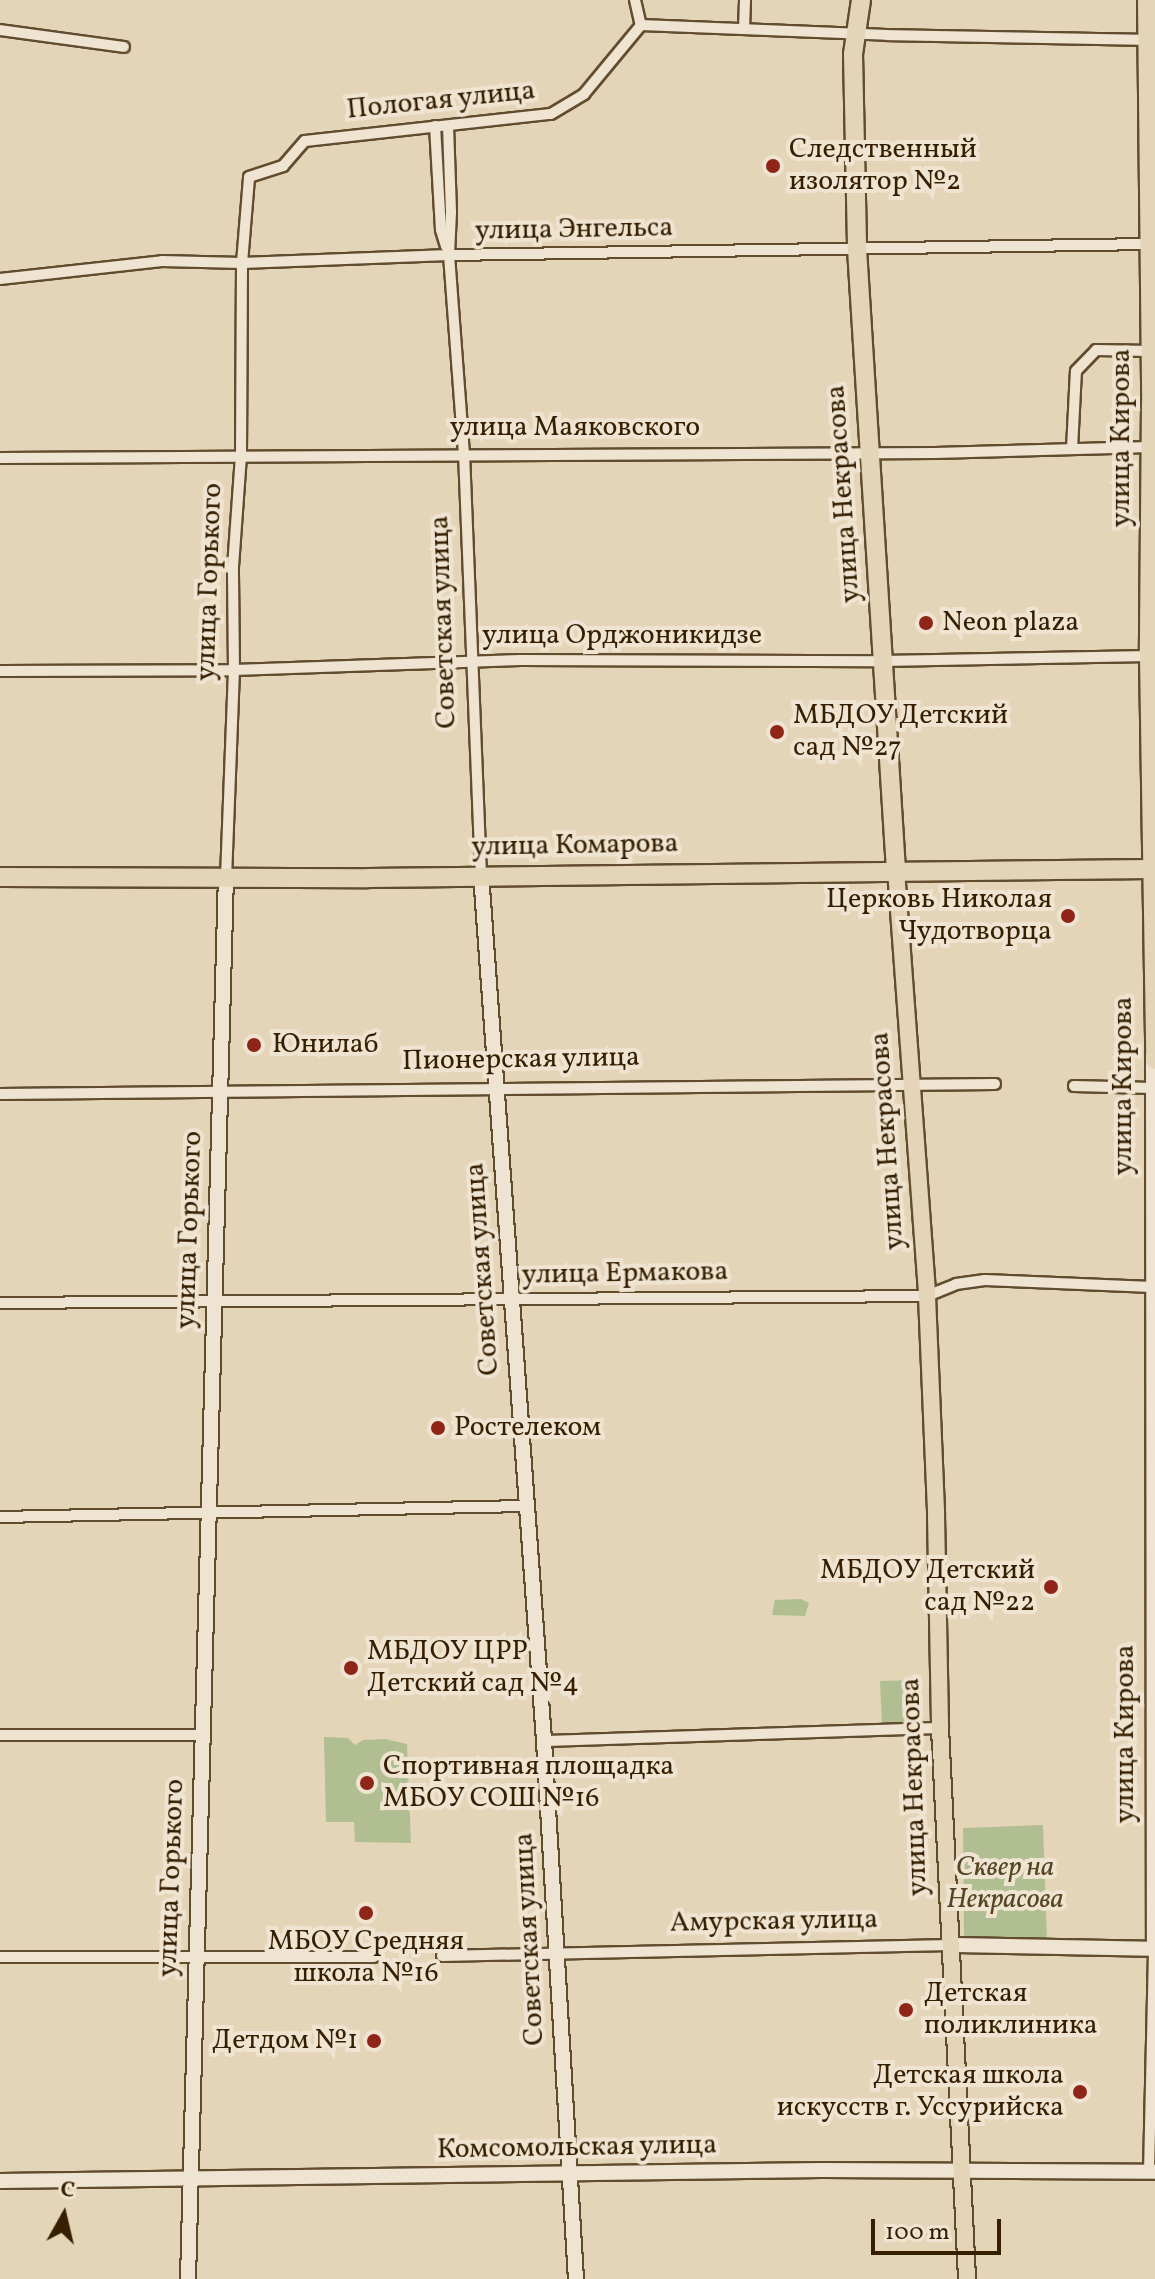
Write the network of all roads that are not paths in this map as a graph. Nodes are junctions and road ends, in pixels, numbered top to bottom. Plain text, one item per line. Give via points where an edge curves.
1 (635, 0) edge
2 (745, 0) edge
3 (861, 0) edge
4 (1147, 0) edge
5 (641, 25) junction
6 (744, 29) junction
7 (0, 30) edge
8 (854, 33) junction
9 (1147, 40) junction
10 (124, 47) dead end
11 (435, 126) junction
12 (448, 126) junction
13 (247, 183) joint
14 (1149, 244) junction
15 (857, 249) junction
16 (449, 255) junction
17 (242, 263) junction
18 (0, 279) edge
19 (1151, 351) junction
20 (1150, 447) junction
21 (1072, 449) junction
22 (869, 452) junction
23 (464, 453) junction
24 (241, 455) junction
25 (0, 458) edge
26 (1149, 656) junction
27 (471, 661) junction
28 (883, 661) junction
29 (234, 670) junction
30 (0, 671) edge
31 (1151, 869) junction
32 (896, 870) junction
33 (481, 874) junction
34 (0, 877) edge
35 (226, 878) junction
36 (1154, 1058) edge
37 (911, 1083) junction
38 (995, 1084) dead end
39 (1074, 1086) dead end
40 (1154, 1088) edge
41 (497, 1089) junction
42 (220, 1092) junction
43 (0, 1094) edge
44 (1152, 1287) junction
45 (927, 1296) junction
46 (512, 1300) junction
47 (213, 1301) junction
48 (0, 1303) edge
49 (526, 1506) junction
50 (209, 1515) junction
51 (0, 1517) edge
52 (940, 1728) junction
53 (0, 1735) edge
54 (202, 1735) junction
55 (544, 1741) junction
56 (950, 1945) junction
57 (1155, 1949) edge
58 (557, 1953) junction
59 (442, 1956) dead end
60 (0, 1957) edge
61 (196, 1957) junction
62 (374, 1957) dead end
63 (961, 2171) junction
64 (1152, 2172) edge
65 (570, 2176) junction
66 (190, 2180) junction
67 (0, 2181) edge
68 (188, 2279) edge
69 (576, 2279) edge
70 (967, 2279) edge

1 - 5 street
2 - 6 street
3 - 8 highway, улица Некрасова
4 - 9 highway, улица Кирова
5 - 6 street
5 - 12 street, Пологая улица via 584,94 559,110
6 - 8 street
7 - 10 street
8 - 9 street
8 - 15 highway, улица Некрасова
9 - 14 highway, улица Кирова
11 - 12 street, Пологая улица
11 - 13 street, Пологая улица via 305,141 283,166 255,173
11 - 16 street, Советская улица via 441,230
12 - 16 street, Советская улица
13 - 17 street, улица Горького
14 - 15 street, улица Энгельса
14 - 19 highway, улица Кирова
15 - 16 street, улица Энгельса
15 - 22 highway, улица Некрасова
16 - 17 street, улица Энгельса
16 - 23 street, Советская улица
17 - 18 street, улица Энгельса via 162,261
17 - 24 street, улица Горького
19 - 20 highway, улица Кирова
19 - 21 street via 1096,350 1076,371
20 - 21 street, улица Маяковского
20 - 26 highway, улица Кирова
21 - 22 street, улица Маяковского
22 - 23 street, улица Маяковского
22 - 28 highway, улица Некрасова
23 - 24 street, улица Маяковского
23 - 27 street, Советская улица
24 - 25 street, улица Маяковского
24 - 29 street, улица Горького via 233,567
26 - 28 street, улица Орджоникидзе
26 - 31 highway, улица Кирова
27 - 28 street, улица Орджоникидзе
27 - 29 street, улица Орджоникидзе
27 - 33 street, Советская улица
28 - 32 highway, улица Некрасова
29 - 30 street, улица Орджоникидзе
29 - 35 street, улица Горького
31 - 32 highway, улица Комарова
31 - 36 highway, улица Кирова
32 - 33 highway, улица Комарова
32 - 37 main road, улица Некрасова
33 - 35 highway, улица Комарова
33 - 41 main road, Советская улица
34 - 35 highway, улица Комарова
35 - 42 main road, улица Горького
36 - 40 main road, улица Кирова
37 - 38 street, Пионерская улица
37 - 41 street, Пионерская улица
37 - 45 main road, улица Некрасова
39 - 40 street
40 - 44 main road, улица Кирова
41 - 42 street, Пионерская улица
41 - 46 main road, Советская улица
42 - 43 street, Пионерская улица
42 - 47 main road, улица Горького
44 - 45 street, улица Ермакова via 985,1280
44 - 57 main road, улица Кирова
45 - 46 street, улица Ермакова
45 - 52 main road, улица Некрасова
46 - 47 street, улица Ермакова
46 - 49 main road, Советская улица
47 - 48 street, улица Ермакова
47 - 50 main road, улица Горького
49 - 50 street
49 - 55 main road, Советская улица
50 - 51 street
50 - 54 main road, улица Горького
52 - 55 street
52 - 56 main road, улица Некрасова
53 - 54 street
54 - 61 main road, улица Горького
55 - 58 main road, Советская улица
56 - 57 main road, Амурская улица
56 - 58 street, Амурская улица
56 - 63 main road, улица Некрасова
57 - 64 street, улица Кирова
58 - 59 street, Амурская улица
58 - 65 main road, Советская улица
60 - 61 street
61 - 62 street
61 - 66 main road, улица Горького
63 - 64 main road, Комсомольская улица
63 - 65 main road, Комсомольская улица
63 - 70 main road, улица Некрасова
65 - 66 main road, Комсомольская улица
65 - 69 main road, Советская улица
66 - 67 main road, Комсомольская улица
66 - 68 main road, улица Горького

